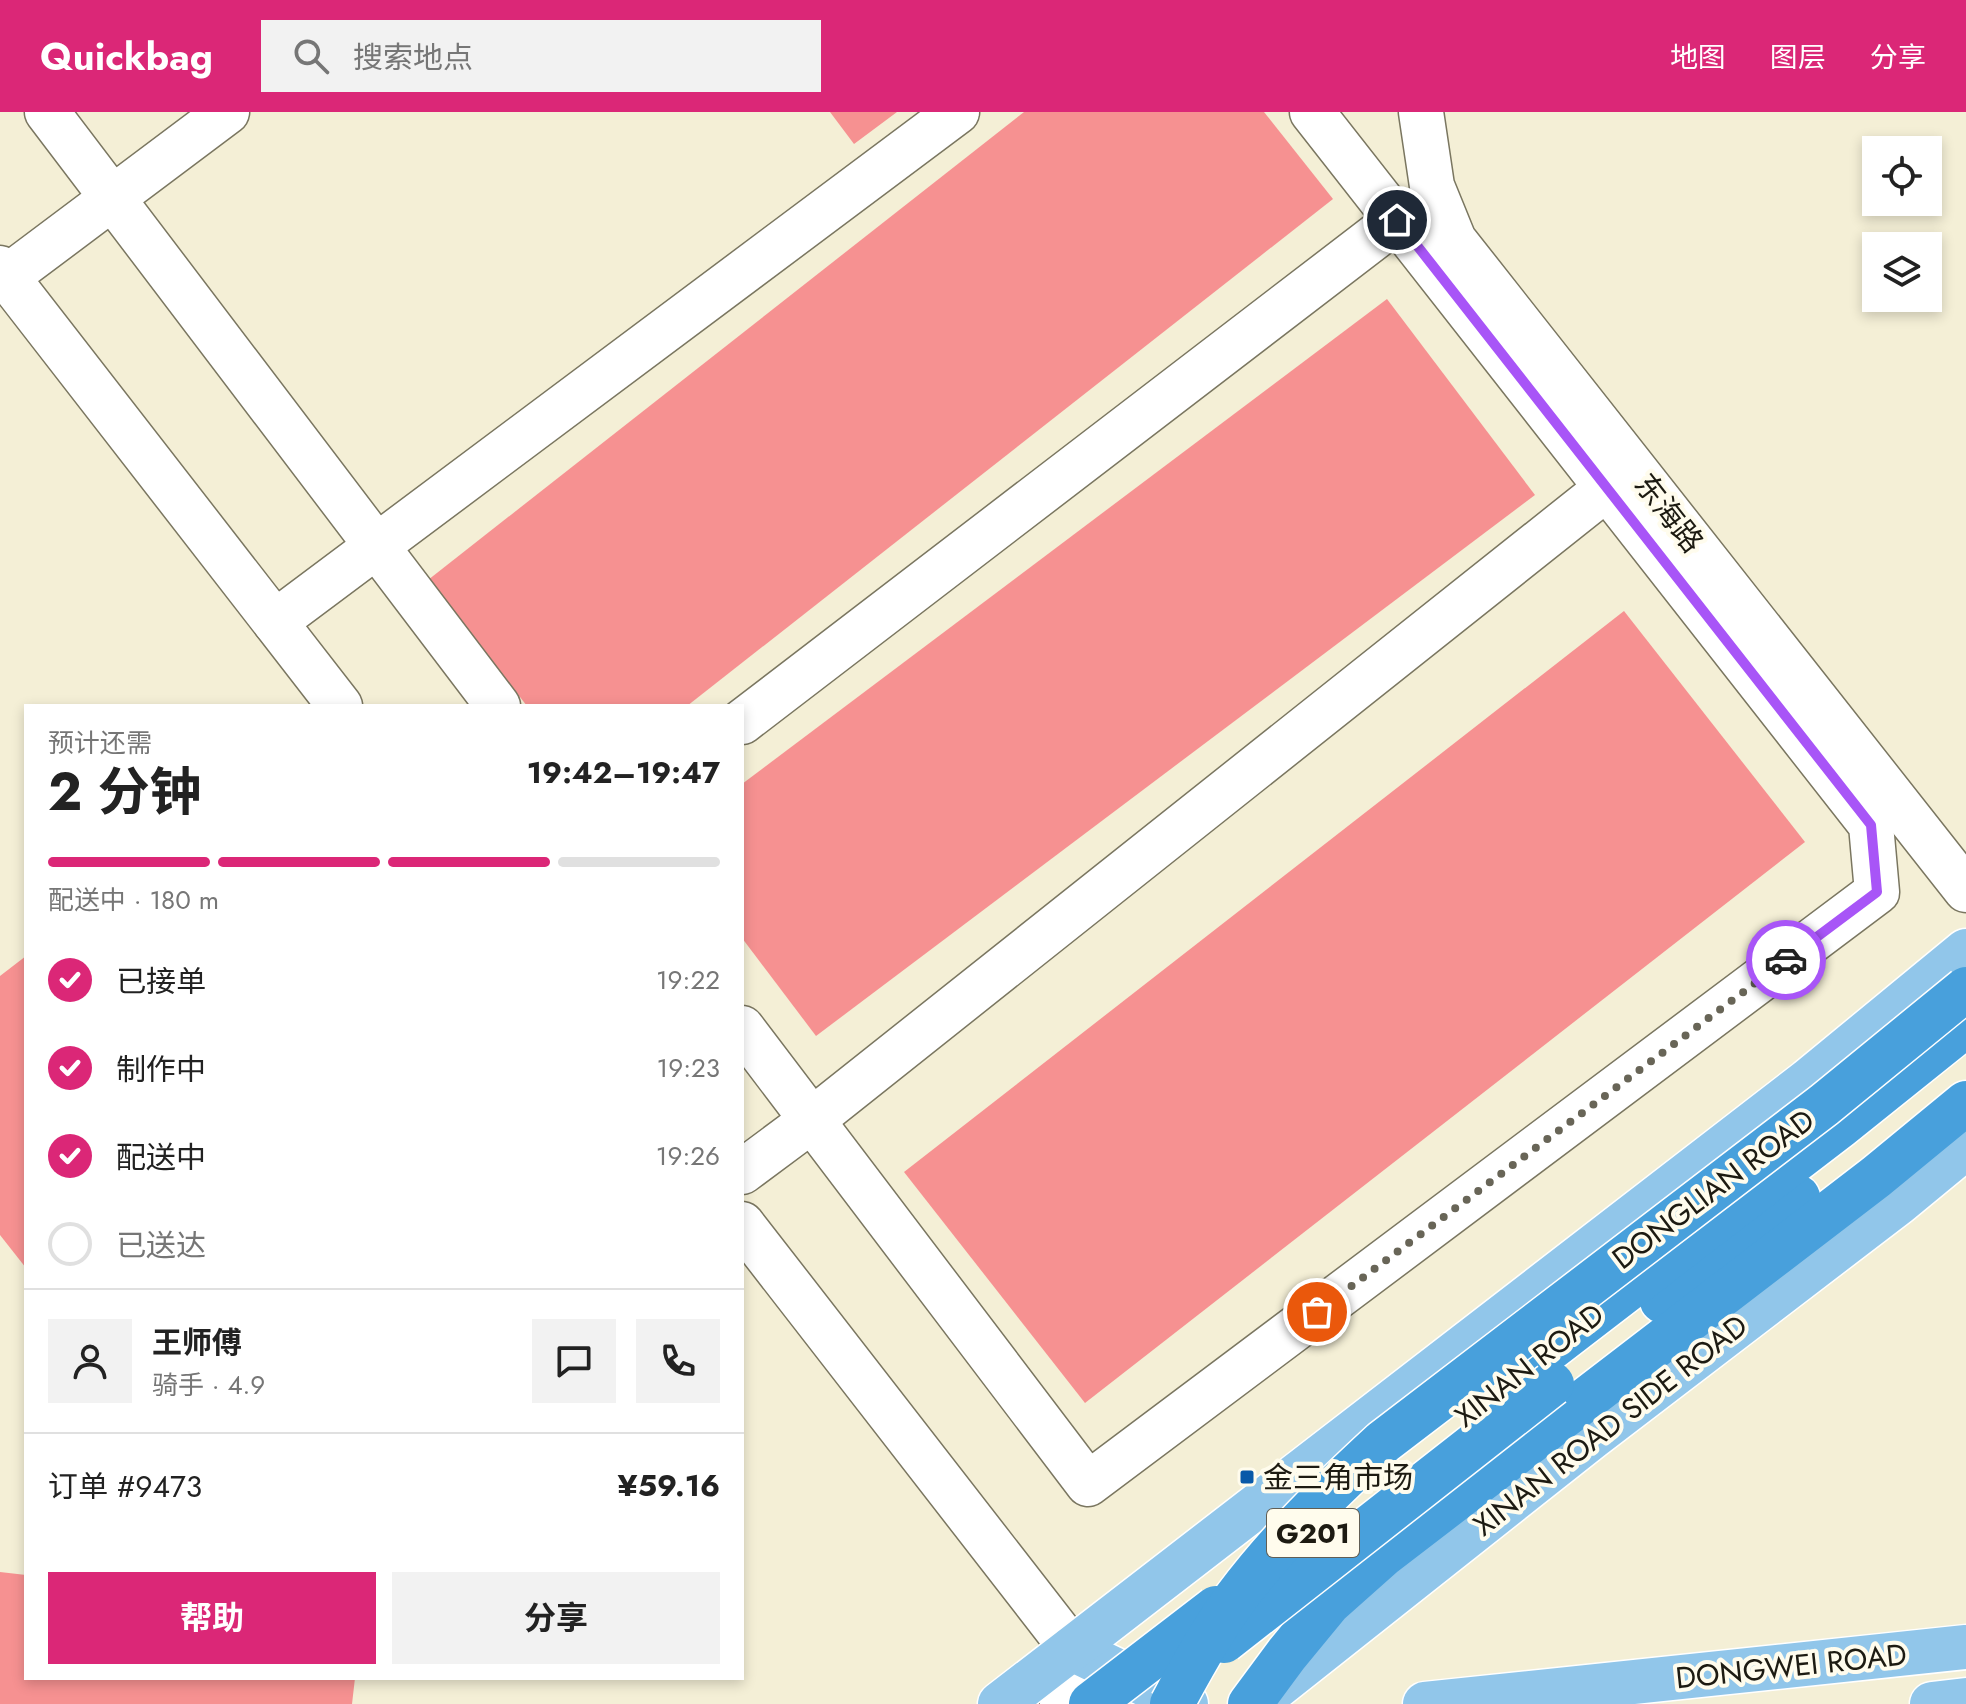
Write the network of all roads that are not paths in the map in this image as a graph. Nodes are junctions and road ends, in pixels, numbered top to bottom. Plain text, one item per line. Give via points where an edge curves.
1 (47, 112) edge
2 (227, 112) edge
3 (957, 112) edge
4 (1312, 112) edge
5 (1421, 112) edge
6 (112, 198) junction
7 (1397, 220) junction
8 (4, 272) edge
9 (1607, 488) junction
10 (376, 546) junction
11 (275, 622) junction
12 (338, 704) edge
13 (496, 704) edge
14 (744, 720) edge
15 (1966, 890) edge
16 (1966, 951) edge
17 (1966, 989) edge
18 (1966, 1025) edge
19 (744, 1031) edge
20 (1966, 1064) edge
21 (1966, 1103) edge
22 (812, 1120) junction
23 (1966, 1147) edge
24 (744, 1171) edge
25 (744, 1227) edge
26 (1543, 1373) junction
27 (1966, 1647) edge
28 (1072, 1649) junction
29 (1966, 1700) edge
30 (1000, 1704) edge
31 (1062, 1704) edge
32 (1091, 1704) edge
33 (1101, 1704) edge
34 (1143, 1704) edge
35 (1172, 1704) edge
36 (1186, 1704) edge
37 (1252, 1704) edge
38 (1425, 1704) edge
39 (1932, 1704) edge

1 - 6 street
2 - 6 street
3 - 10 street
4 - 7 street
5 - 15 street, 东海路 via 1432,186 1454,240
6 - 8 street
6 - 10 street
7 - 9 street
7 - 14 street
8 - 11 street
9 - 22 street
9 - 22 street via 1871,825 1877,892 1088,1484
10 - 11 street
10 - 13 street
11 - 12 street
16 - 28 main road via 1808,1081
17 - 35 highway, DONGLIAN ROAD, bridge via 1824,1105 1383,1442 1288,1536 1236,1598
18 - 26 highway, XINAN ROAD / G201
19 - 22 street
20 - 26 highway, XINAN ROAD / G201 via 1729,1251
21 - 37 highway via 1383,1555 1329,1603
22 - 24 street
23 - 37 main road, XINAN ROAD SIDE ROAD
25 - 28 street
26 - 32 highway, XINAN ROAD / G201, bridge
26 - 34 highway, XINAN ROAD / G201, bridge
27 - 38 main road, DONGWEI ROAD
28 - 30 main road
28 - 31 street
28 - 33 main road
28 - 36 main road
29 - 39 main road, DONGWEI ROAD

